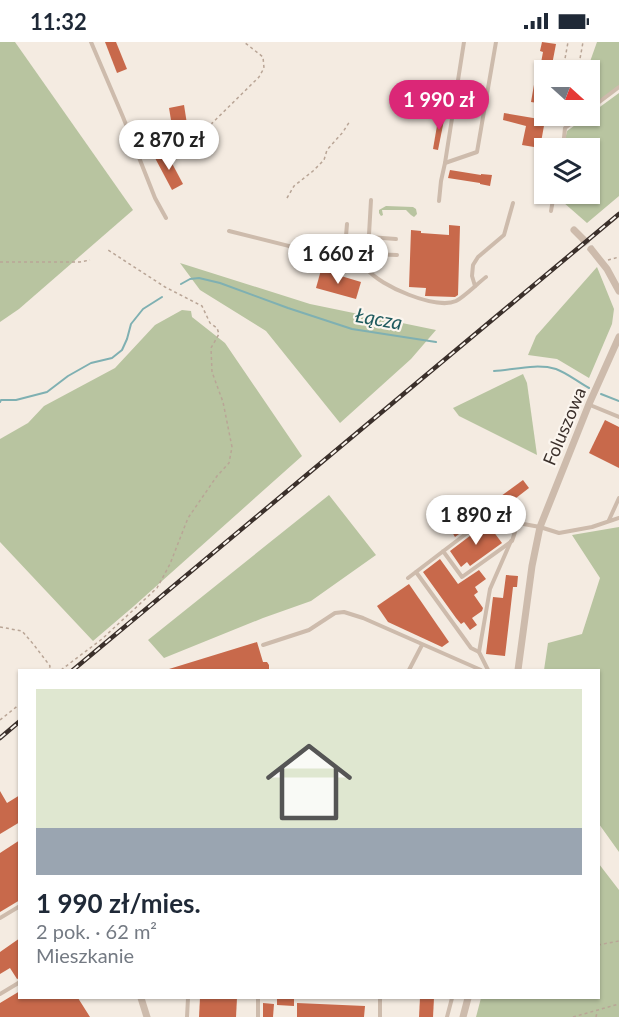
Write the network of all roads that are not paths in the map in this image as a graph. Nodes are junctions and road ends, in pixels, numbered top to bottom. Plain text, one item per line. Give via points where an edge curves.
1 (91, 42) edge
2 (464, 42) edge
3 (496, 42) edge
4 (619, 87) edge
5 (600, 101) edge
6 (445, 163) junction
7 (371, 200) dead end
8 (439, 201) dead end
9 (513, 203) dead end
10 (552, 204) edge
11 (551, 212) dead end
12 (166, 218) dead end
13 (347, 224) dead end
14 (574, 230) dead end
15 (229, 231) dead end
16 (369, 237) junction
17 (396, 239) dead end
18 (583, 239) tunnel mouth
19 (591, 249) tunnel mouth
20 (367, 254) junction
21 (397, 255) dead end
22 (344, 260) junction
23 (367, 269) junction
24 (486, 278) dead end
25 (475, 286) junction
26 (619, 291) edge
27 (619, 337) edge
28 (589, 404) junction
29 (619, 417) edge
30 (619, 498) edge
31 (619, 518) edge
32 (608, 521) junction
33 (518, 523) junction
34 (540, 527) junction
35 (512, 541) junction
36 (443, 551) junction
37 (416, 572) junction
38 (408, 578) dead end
39 (263, 645) dead end
40 (422, 645) junction
41 (479, 652) junction
42 (410, 669) edge
43 (479, 669) edge
44 (488, 669) edge
45 (518, 669) edge
46 (18, 907) edge
47 (0, 918) edge
48 (18, 983) edge
49 (0, 994) edge
50 (141, 999) edge
51 (188, 999) edge
52 (258, 999) edge
53 (380, 999) edge
54 (452, 999) edge
55 (468, 999) edge
56 (147, 1017) edge
57 (187, 1017) edge
58 (258, 1017) edge
59 (380, 1017) edge
60 (447, 1017) edge
61 (463, 1017) edge

1 - 12 lane
2 - 6 lane
3 - 6 lane via 477,152
4 - 5 lane
6 - 8 lane
7 - 16 lane
9 - 25 lane via 504,235 473,265
10 - 11 lane
13 - 22 lane
14 - 18 street
15 - 22 lane
16 - 17 lane
16 - 20 lane
19 - 26 street
20 - 21 lane
20 - 23 lane
22 - 23 lane
23 - 25 lane via 383,284 427,300 456,301
24 - 25 lane
27 - 28 street, Foluszowa
28 - 29 lane
28 - 34 street, Foluszowa
30 - 32 lane
31 - 32 lane
32 - 34 lane via 559,533
33 - 34 lane
33 - 35 lane
33 - 36 lane via 492,514
34 - 45 street, Foluszowa
35 - 36 lane via 462,577
35 - 41 lane via 490,590
36 - 37 lane
37 - 38 lane
37 - 41 lane via 471,648
39 - 40 lane via 309,630 335,613 344,612
40 - 42 lane
40 - 43 lane
41 - 44 lane
46 - 47 lane
48 - 49 lane
50 - 56 street
51 - 57 lane
52 - 58 lane
53 - 59 lane
54 - 60 lane
55 - 61 street

